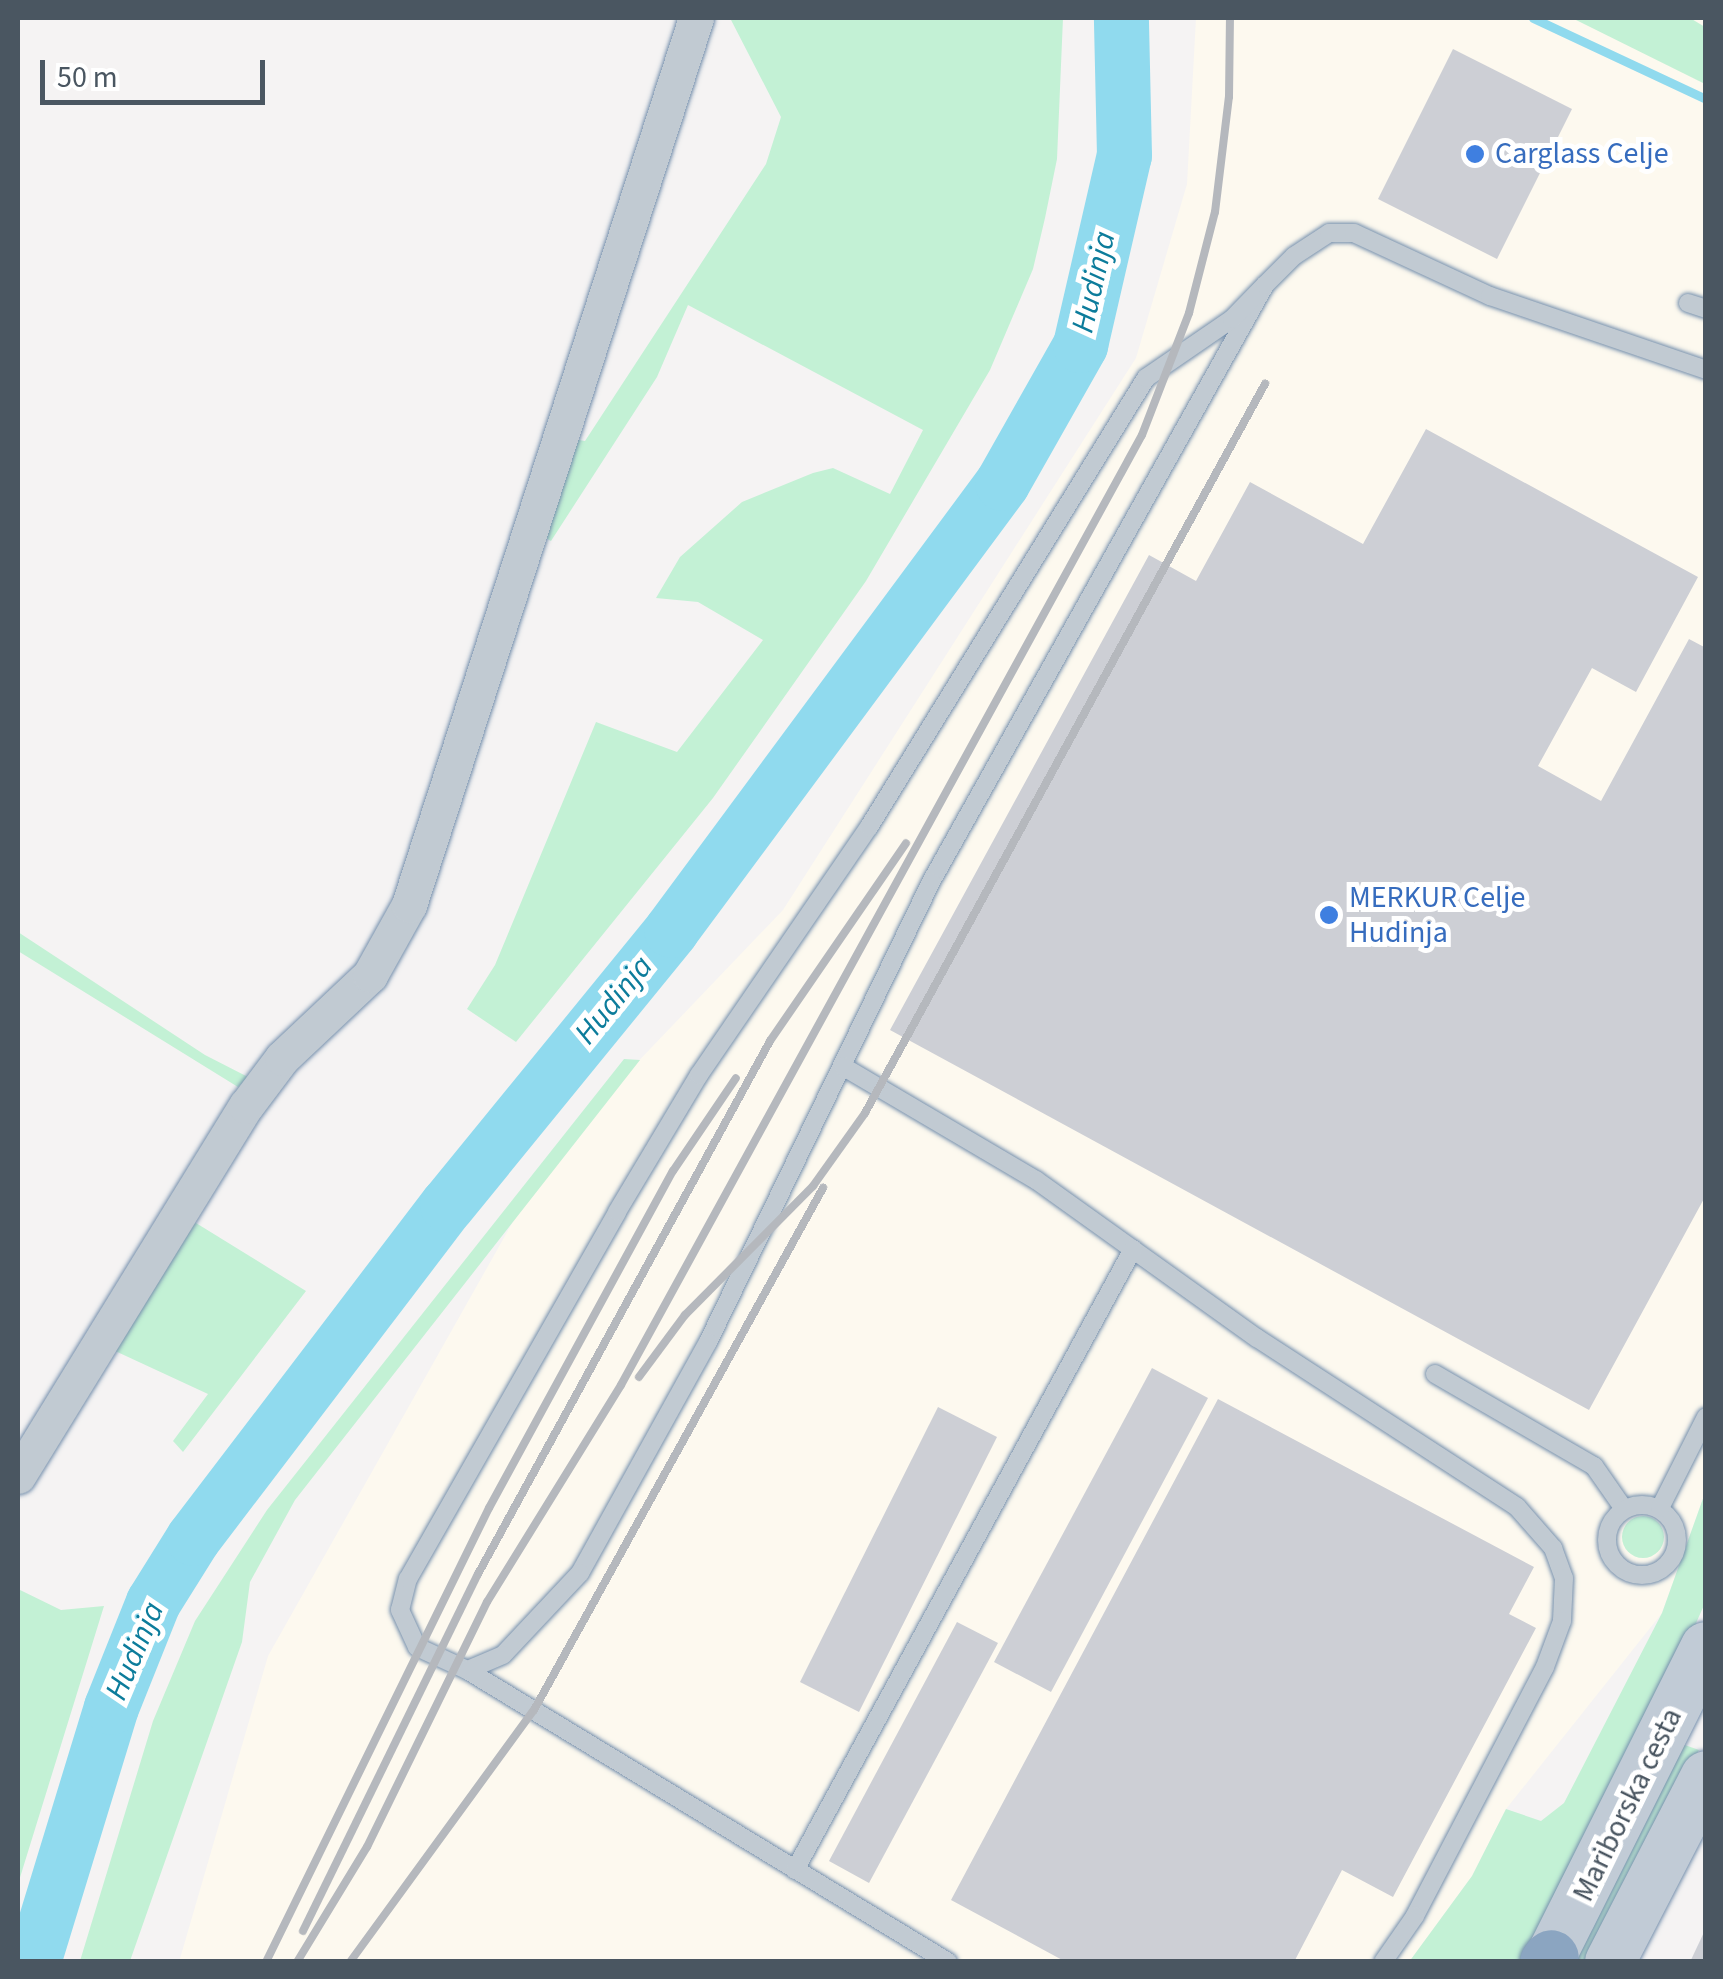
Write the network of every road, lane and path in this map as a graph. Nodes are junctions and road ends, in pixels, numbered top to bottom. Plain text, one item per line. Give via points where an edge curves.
1 (696, 18) edge
2 (1265, 285) junction
3 (1706, 370) edge
4 (844, 1067) junction
5 (1133, 1250) junction
6 (1435, 1374) dead end
7 (1706, 1417) edge
8 (18, 1476) edge
9 (1624, 1508) junction
10 (1660, 1508) junction
11 (1703, 1660) edge
12 (467, 1670) junction
13 (1706, 1776) edge
14 (795, 1870) junction
15 (1549, 1960) edge
16 (948, 1962) edge
17 (1383, 1962) edge
18 (1610, 1962) edge

1 - 8 street via 402,920 370,975 282,1058 246,1106
2 - 3 lane via 1330,233 1354,233 1490,296
2 - 4 lane via 931,882
2 - 12 lane via 1232,318 1146,378 870,826 699,1075 617,1212 408,1579 400,1610 408,1638
4 - 5 lane via 1036,1180
4 - 12 lane via 708,1342 580,1573 503,1655
5 - 14 lane
5 - 17 lane via 1517,1507 1554,1548 1564,1578 1562,1621 1545,1666 1415,1916
6 - 9 lane via 1594,1466
7 - 10 lane
9 - 10 lane
9 - 10 lane via 1610,1522 1606,1542 1614,1563 1633,1575 1653,1574 1671,1562 1675,1523
11 - 15 main road, Mariborska cesta
12 - 14 lane
13 - 18 main road, Mariborska cesta
14 - 16 lane

